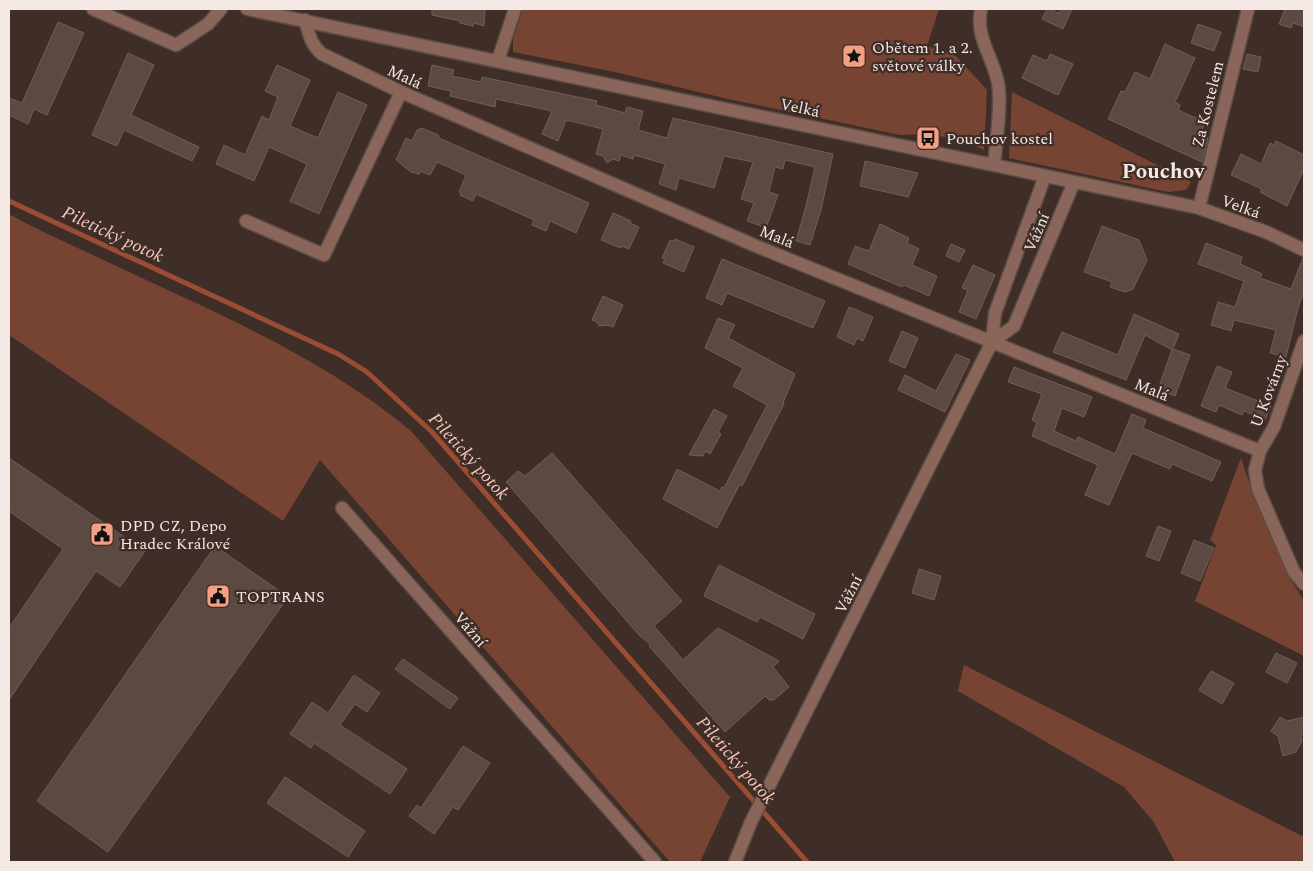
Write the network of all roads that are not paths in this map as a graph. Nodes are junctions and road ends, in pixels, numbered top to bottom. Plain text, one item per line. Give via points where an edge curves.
1 (93, 9) edge
2 (221, 9) edge
3 (247, 9) edge
4 (515, 9) edge
5 (1248, 9) edge
6 (980, 13) edge
7 (299, 16) edge
8 (498, 60) junction
9 (401, 92) junction
10 (994, 165) junction
11 (1045, 176) junction
12 (1074, 182) junction
13 (1199, 208) junction
14 (246, 221) dead end
15 (1304, 250) edge
16 (1304, 341) edge
17 (992, 342) junction
18 (1260, 451) junction
19 (342, 508) dead end
20 (1304, 584) edge
21 (655, 862) edge
22 (735, 862) edge

1 - 2 street via 176,45 208,24
3 - 7 street, Velká
4 - 8 street
5 - 13 street, Za Kostelem
6 - 10 street via 980,31 998,83
7 - 8 street, Velká
7 - 9 street, Malá via 316,49 322,54
8 - 10 street, Velká
9 - 14 street via 324,255
9 - 17 street, Malá via 756,246
10 - 11 street, Velká
11 - 12 street, Velká
11 - 17 street, Vážní via 995,313
12 - 13 street, Velká
12 - 17 street, Vážní via 1014,326
13 - 15 street, Velká via 1266,232
16 - 18 street, U Kovárny via 1274,427
17 - 18 street, Malá
17 - 22 street, Vážní via 751,822
18 - 20 street via 1255,470 1258,488 1294,572
19 - 21 street, Vážní

